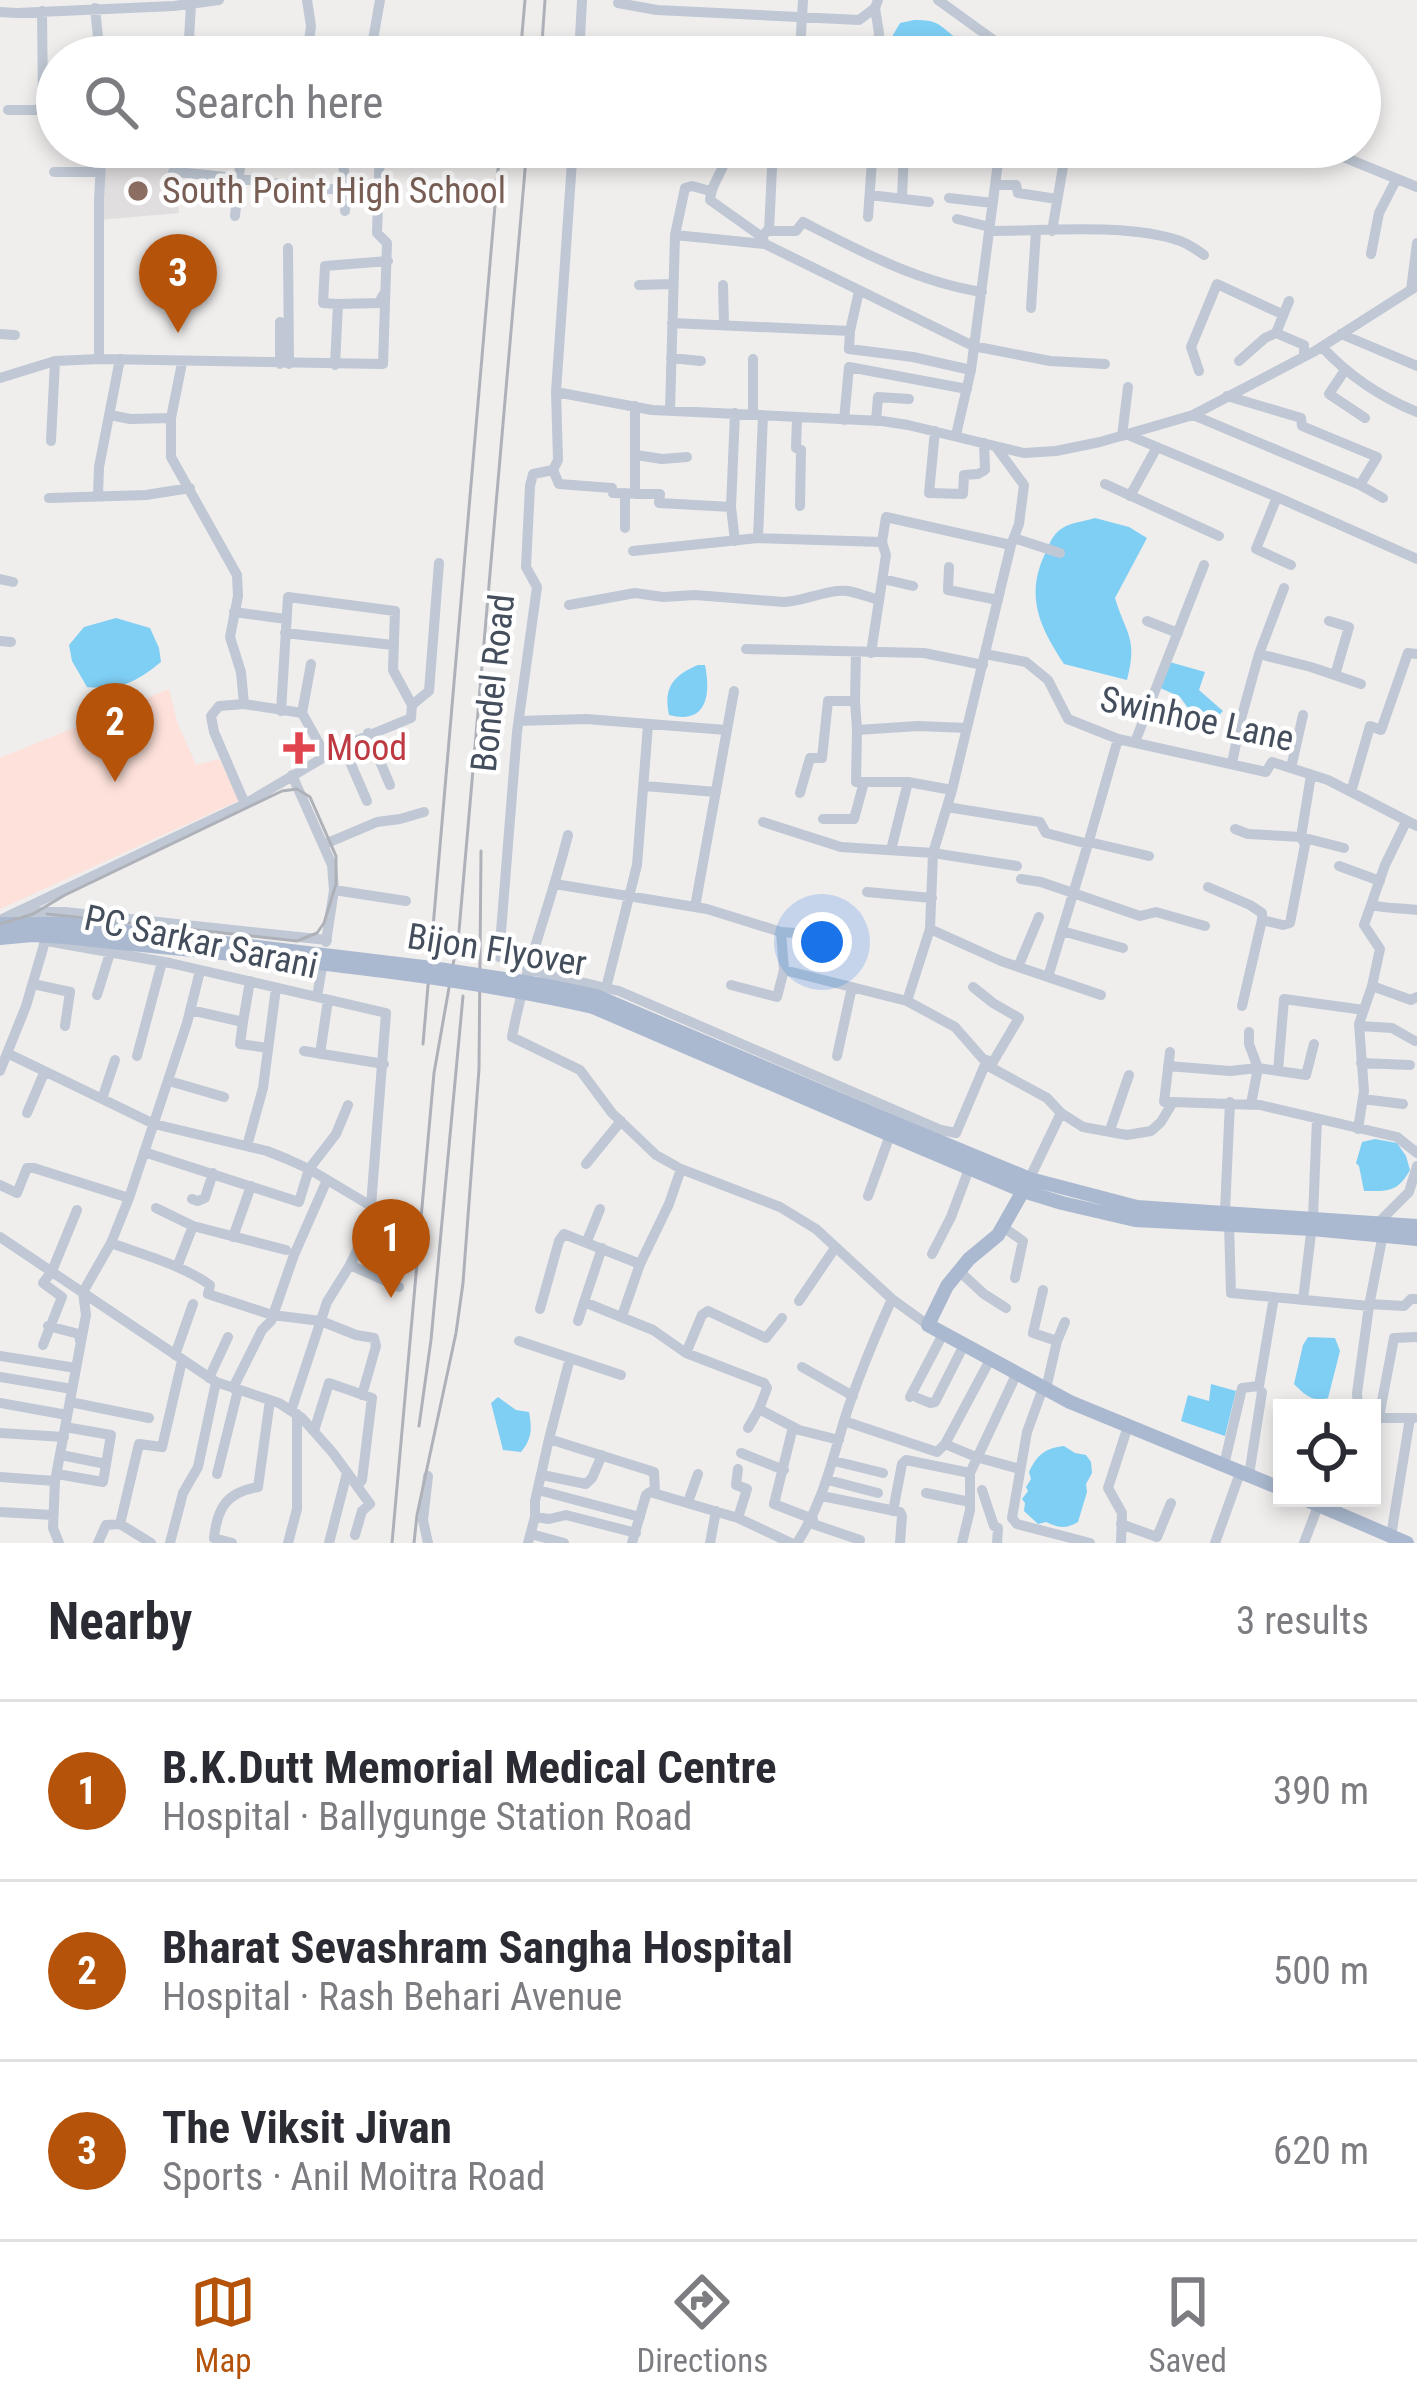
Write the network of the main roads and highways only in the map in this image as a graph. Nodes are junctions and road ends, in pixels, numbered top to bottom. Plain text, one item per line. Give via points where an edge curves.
1 (1, 930) edge
2 (889, 1130) junction
3 (1026, 1185) junction
4 (1417, 1226) edge
5 (1382, 1227) junction
6 (1417, 1239) edge
7 (1273, 1485) edge
8 (1330, 1507) edge
9 (1407, 1543) edge

1 - 2 main road, Bijon Flyover, bridge via 542,995 592,1007
2 - 3 main road via 970,1169
2 - 3 main road, Bijon Flyover via 910,1130
3 - 5 main road via 1062,1203 1135,1220
3 - 7 main road via 998,1235 947,1286 928,1325 1045,1388
4 - 5 main road
5 - 6 main road
8 - 9 main road

